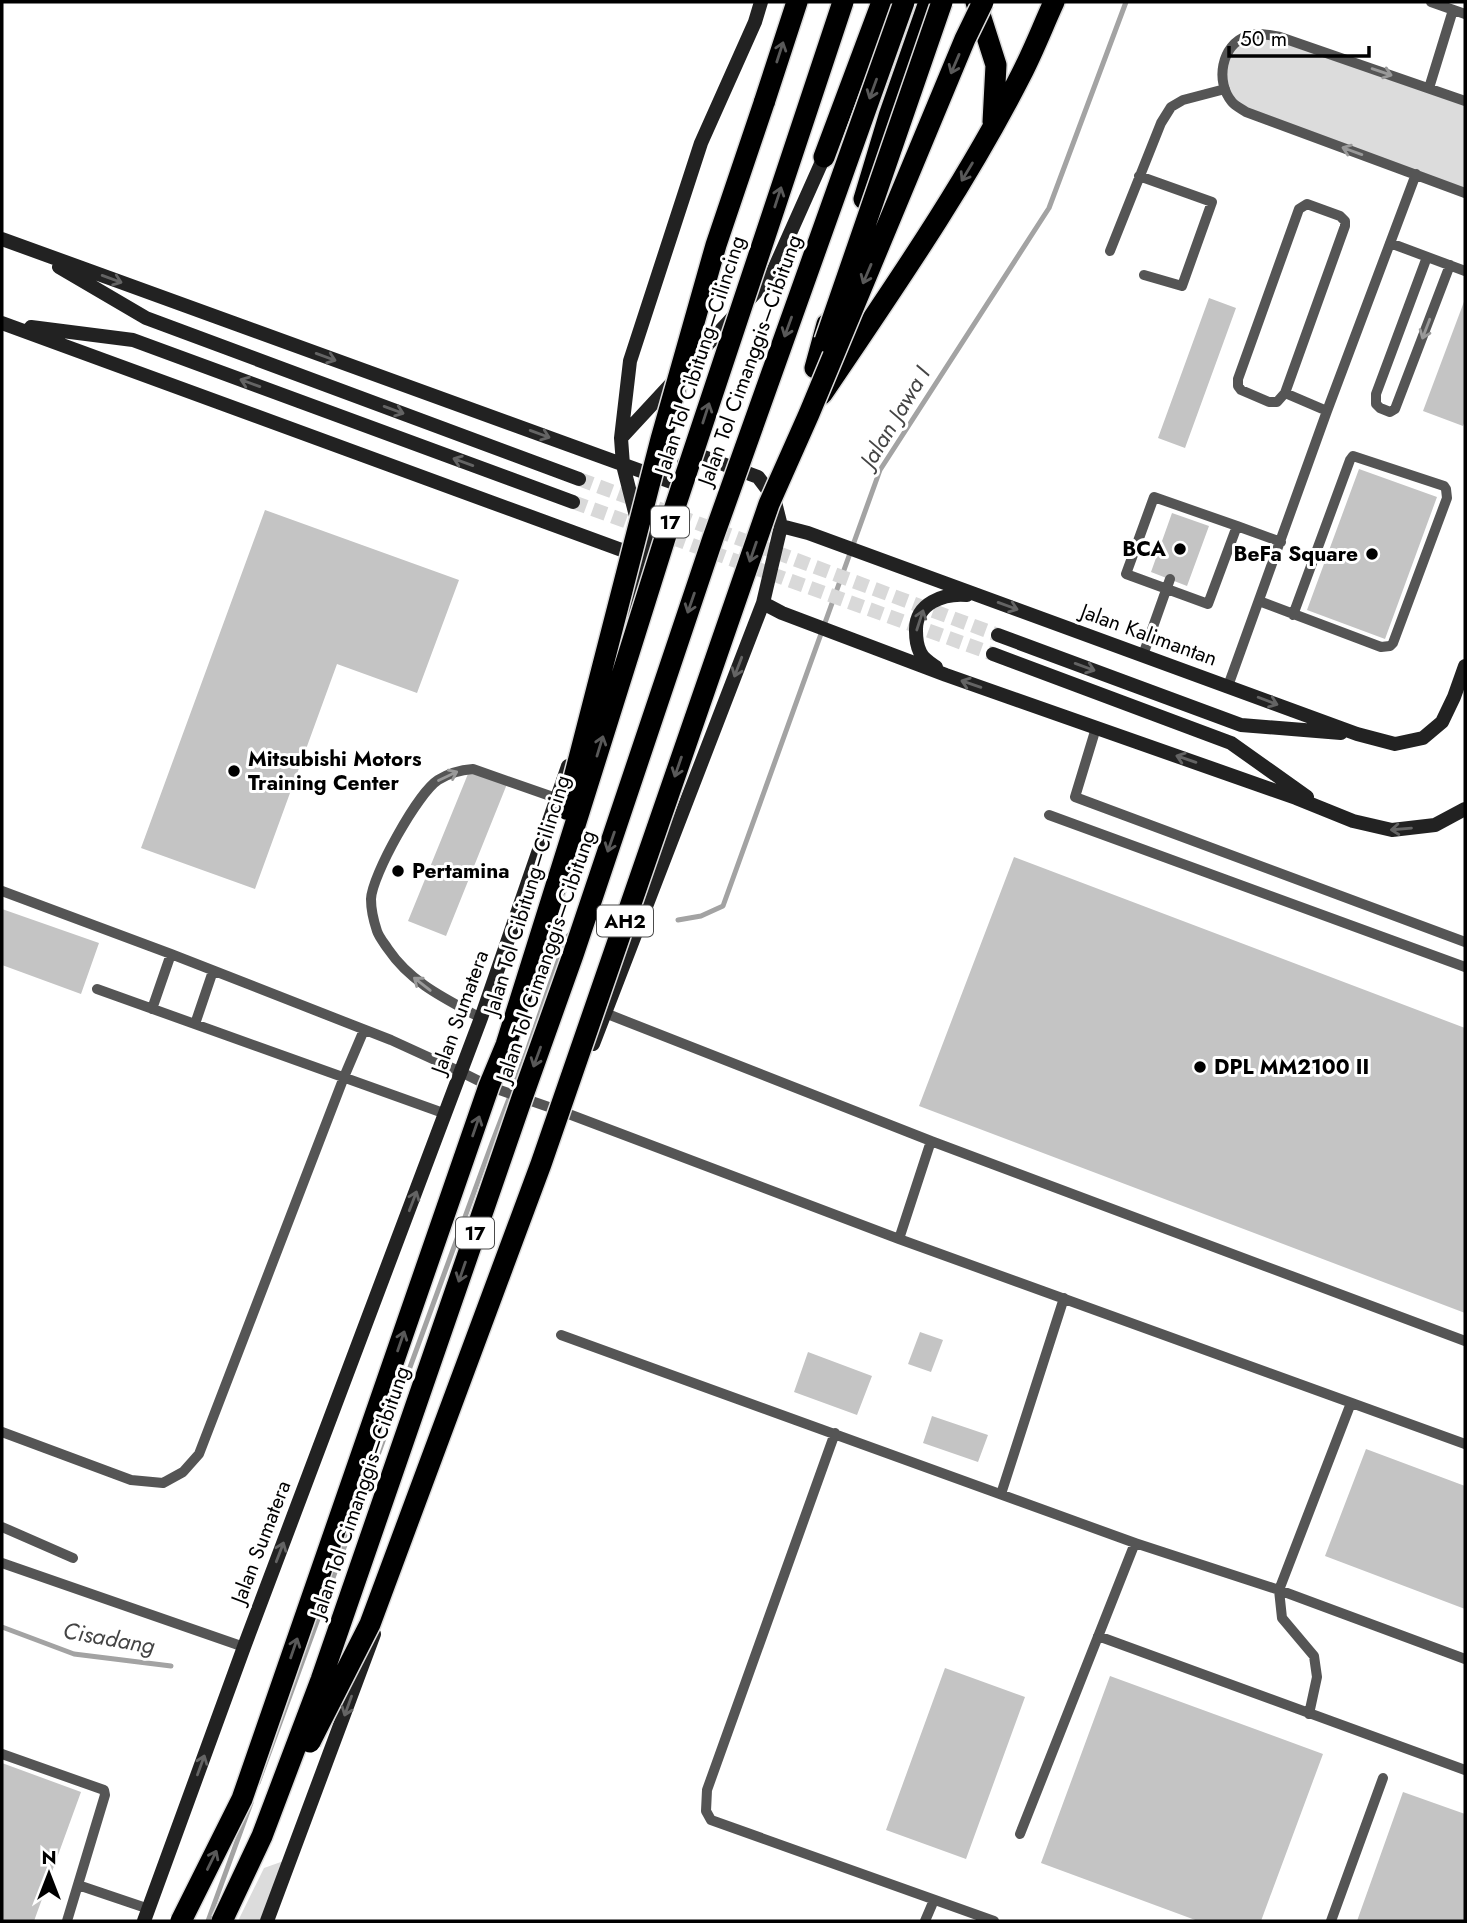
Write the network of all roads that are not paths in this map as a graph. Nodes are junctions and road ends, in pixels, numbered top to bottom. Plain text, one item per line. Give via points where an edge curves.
1 (761, 2) edge
2 (796, 2) edge
3 (843, 2) edge
4 (882, 2) edge
5 (904, 2) edge
6 (929, 2) edge
7 (942, 2) edge
8 (976, 2) edge
9 (983, 2) edge
10 (1054, 2) edge
11 (1431, 2) edge
12 (1453, 10) junction
13 (1465, 14) edge
14 (1429, 88) junction
15 (1225, 89) junction
16 (1465, 101) edge
17 (992, 128) junction
18 (824, 158) joint
19 (1416, 174) junction
20 (1139, 176) junction
21 (1465, 193) edge
22 (2, 239) edge
23 (1390, 243) junction
24 (28, 249) junction
25 (1110, 251) dead end
26 (1427, 257) junction
27 (1450, 265) junction
28 (1465, 271) edge
29 (1144, 275) dead end
30 (4, 324) edge
31 (815, 368) joint
32 (1285, 393) junction
33 (1327, 411) junction
34 (621, 438) junction
35 (623, 464) junction
36 (783, 470) junction
37 (579, 479) tunnel mouth
38 (674, 483) junction
39 (771, 501) junction
40 (573, 502) tunnel mouth
41 (781, 526) junction
42 (1237, 526) junction
43 (1281, 542) junction
44 (646, 559) junction
45 (1168, 584) junction
46 (979, 596) junction
47 (1259, 601) junction
48 (764, 603) junction
49 (1293, 615) junction
50 (998, 635) tunnel mouth
51 (993, 654) tunnel mouth
52 (1143, 655) junction
53 (1465, 666) edge
54 (946, 675) junction
55 (1228, 686) junction
56 (1096, 727) junction
57 (1357, 734) junction
58 (556, 798) junction
59 (1465, 809) edge
60 (1328, 811) junction
61 (1049, 815) dead end
62 (2, 891) edge
63 (1465, 942) edge
64 (171, 954) junction
65 (1465, 967) edge
66 (213, 971) junction
67 (97, 989) dead end
68 (152, 1009) junction
69 (605, 1013) junction
70 (481, 1018) junction
71 (195, 1024) junction
72 (364, 1030) junction
73 (506, 1045) junction
74 (461, 1072) junction
75 (344, 1077) junction
76 (446, 1114) junction
77 (566, 1114) junction
78 (931, 1141) junction
79 (899, 1239) junction
80 (1064, 1298) junction
81 (561, 1335) dead end
82 (1465, 1341) edge
83 (1351, 1403) junction
84 (2, 1432) edge
85 (835, 1433) junction
86 (1465, 1444) edge
87 (1001, 1494) junction
88 (2, 1527) edge
89 (1135, 1543) junction
90 (74, 1558) dead end
91 (2, 1563) edge
92 (1279, 1590) junction
93 (1098, 1636) junction
94 (244, 1647) junction
95 (1465, 1659) edge
96 (1309, 1714) junction
97 (2, 1754) edge
98 (1465, 1770) edge
99 (1383, 1777) dead end
100 (1020, 1834) dead end
101 (262, 1836) junction
102 (78, 1885) junction
103 (934, 1900) junction
104 (147, 1915) edge
105 (67, 1921) edge
106 (181, 1921) edge
107 (222, 1921) edge
108 (267, 1921) edge
109 (925, 1921) edge
110 (994, 1921) edge
111 (1331, 1921) edge

1 - 34 street via 701,143 630,361
73 -> 2 highway, bridge via 661,439 716,245
73 -> 3 highway, Jalan Tol Cibitung–Cilincing / 17, bridge via 671,519
4 - 18 highway
5 -> 101 highway, Jalan Tol Cimanggis–Cibitung / 17, bridge via 713,538 321,1680
6 - 31 highway via 889,116
7 - 39 highway, bridge
8 - 17 highway via 996,65
9 -> 39 highway, AH2, bridge
10 - 17 highway
11 - 12 lane
12 - 13 lane
12 - 14 lane
15 -> 14 lane via 1224,59 1232,46 1246,36 1263,34
14 - 16 lane
19 -> 15 lane via 1246,112 1233,103
15 - 20 lane via 1171,107
17 -> 36 highway via 816,404
18 - 34 street via 771,276
19 - 21 lane
19 - 23 lane
20 - 25 lane
20 - 29 lane via 1212,202 1182,286
22 - 24 street
23 - 26 lane
23 - 33 lane
24 -> 35 street
24 -> 37 street via 146,318
26 - 27 lane
27 -> 26 lane via 1390,412 1376,404 1376,394
27 - 28 lane
40 -> 30 street via 133,340
30 - 44 street
31 - 36 street
32 - 32 lane via 1277,402 1269,402 1241,390 1237,383 1299,209 1307,204 1340,216 1345,226
32 - 33 lane
33 - 43 lane
34 - 35 street
35 - 38 street
35 - 44 street
36 - 39 street
38 - 39 street, Jalan Sumatera via 683,463 704,457 758,477
38 - 44 street, Jalan Sumatera
39 - 41 street
39 -> 101 highway, AH2, bridge via 541,1164 370,1624
41 - 46 street, Jalan Kalimantan
41 - 48 street
42 - 43 lane
42 - 45 lane via 1208,604
42 - 45 lane via 1192,515 1154,496 1126,575
43 - 47 lane
44 - 58 street, Jalan Sumatera
45 - 52 lane
46 -> 52 street, Jalan Kalimantan
54 -> 46 street via 920,652 919,614 933,600 945,596
47 - 49 lane
47 - 55 lane
48 - 54 street
48 -> 69 street
49 - 49 lane via 1381,647 1390,646 1447,498 1444,486 1353,456
50 -> 57 street via 1241,725
51 - 60 street via 1231,743
52 - 55 street, Jalan Kalimantan
53 - 57 street, Jalan Kalimantan via 1442,722 1423,738 1395,744
56 -> 54 street
55 -> 57 street, Jalan Kalimantan
60 -> 56 street
56 - 63 lane via 1075,797
58 - 70 street, Jalan Sumatera
70 -> 58 lane via 425,987 396,961 377,933 371,898 386,856 411,813 424,792 444,777 473,769
59 -> 60 street via 1435,825 1392,830
61 - 65 lane
62 - 64 lane
64 - 66 lane
64 - 68 lane
66 - 71 lane
66 - 72 lane
67 - 68 lane
68 - 71 lane
69 - 77 street
69 - 78 lane
70 - 74 street, Jalan Sumatera
71 - 75 lane
72 - 74 lane
72 - 75 lane
106 -> 73 highway, Jalan Tol Cimanggis–Cibitung / 17, bridge via 242,1799
74 - 76 street, Jalan Sumatera
74 - 77 lane
75 - 76 lane
75 - 84 lane via 199,1454 183,1472 163,1483 131,1480
94 -> 76 street, Jalan Sumatera
77 - 79 lane
77 -> 108 street
78 - 79 lane
78 - 82 lane
79 - 80 lane
80 - 83 lane
80 - 87 lane
81 - 85 lane
83 - 86 lane
83 - 92 lane
85 - 87 lane
85 - 103 lane via 707,1790 706,1811 711,1820
87 - 89 lane
88 - 90 lane
89 - 92 lane
89 - 93 lane
91 - 94 lane
92 - 95 lane
92 - 96 lane via 1282,1618 1314,1656 1317,1677
93 - 96 lane
93 - 100 lane
104 -> 94 street, Jalan Sumatera
96 - 98 lane
97 - 102 lane via 104,1790
99 - 111 lane
101 - 107 highway, Jalan Tol Cimanggis–Cibitung / 17, bridge
102 - 104 lane
102 - 105 lane
103 - 109 lane
103 - 110 lane

